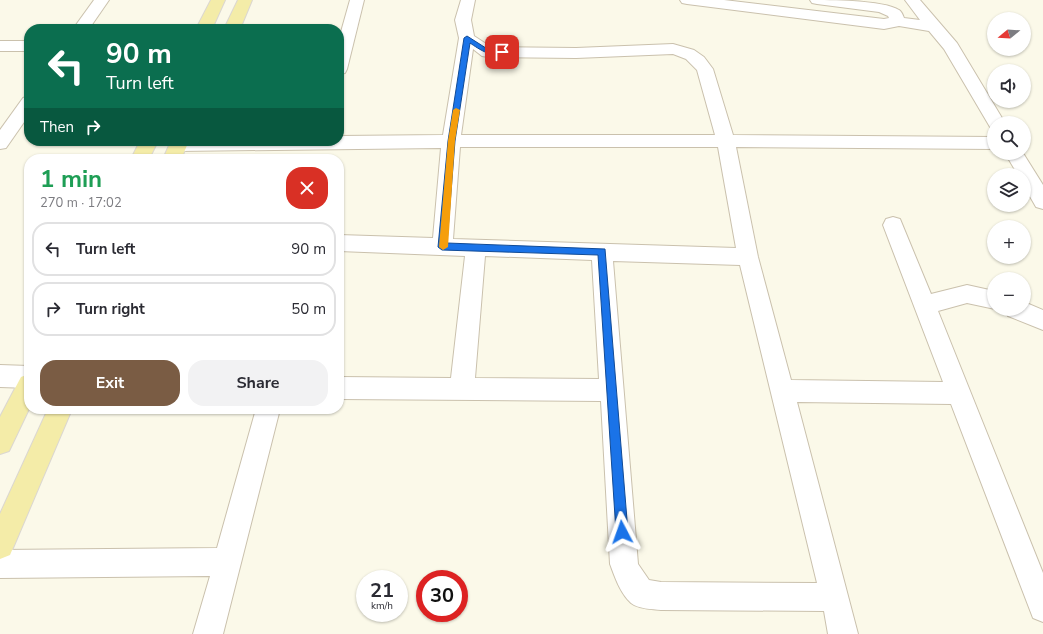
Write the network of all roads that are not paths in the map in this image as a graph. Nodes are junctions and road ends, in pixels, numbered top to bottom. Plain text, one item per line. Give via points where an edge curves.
1 (102, 0) edge
2 (218, 0) edge
3 (246, 0) edge
4 (357, 0) edge
5 (468, 0) edge
6 (687, 0) edge
7 (817, 0) edge
8 (912, 0) edge
9 (895, 21) junction
10 (85, 24) edge
11 (206, 24) edge
12 (234, 24) edge
13 (934, 27) junction
14 (467, 38) junction
15 (0, 46) edge
16 (24, 46) edge
17 (344, 50) edge
18 (24, 108) edge
19 (992, 116) edge
20 (24, 135) edge
21 (2, 137) edge
22 (452, 141) junction
23 (726, 141) junction
24 (344, 142) edge
25 (987, 143) edge
26 (225, 146) edge
27 (177, 148) edge
28 (1018, 160) edge
29 (1043, 202) edge
30 (892, 225) dead end
31 (344, 244) edge
32 (442, 247) junction
33 (476, 248) junction
34 (602, 252) junction
35 (748, 257) junction
36 (987, 298) edge
37 (924, 305) junction
38 (1031, 315) edge
39 (1043, 320) edge
40 (0, 376) edge
41 (24, 377) edge
42 (344, 388) edge
43 (462, 388) junction
44 (612, 390) junction
45 (782, 391) junction
46 (959, 393) junction
47 (24, 395) edge
48 (58, 414) edge
49 (267, 414) edge
50 (0, 442) edge
51 (0, 545) edge
52 (227, 562) junction
53 (0, 564) edge
54 (835, 597) junction
55 (1041, 598) edge
56 (208, 634) edge
57 (843, 634) edge

1 - 10 street
2 - 11 main road
3 - 12 main road
4 - 17 street
5 - 14 street via 463,20
6 - 9 street via 884,24
7 - 9 street via 886,9 896,16
8 - 13 street
9 - 13 street
13 - 19 street via 951,47
14 - 22 street
14 - 23 street via 488,52 576,53 673,49 689,52 705,69
15 - 16 street
18 - 21 street
20 - 21 street
22 - 23 street
22 - 24 street
22 - 32 street
23 - 25 street
23 - 35 street
26 - 27 street
28 - 29 street
30 - 37 street
31 - 32 street
32 - 33 street
33 - 34 street
33 - 43 street
34 - 35 street
34 - 44 street
35 - 45 street
36 - 37 street via 967,294
37 - 46 street
38 - 39 street
40 - 41 street
42 - 43 street
43 - 44 street
44 - 54 street via 624,564 630,579 641,593 661,596
45 - 46 street
45 - 54 street
46 - 55 street
47 - 50 main road
48 - 51 main road
49 - 52 street
52 - 53 street
52 - 56 street
54 - 57 street

